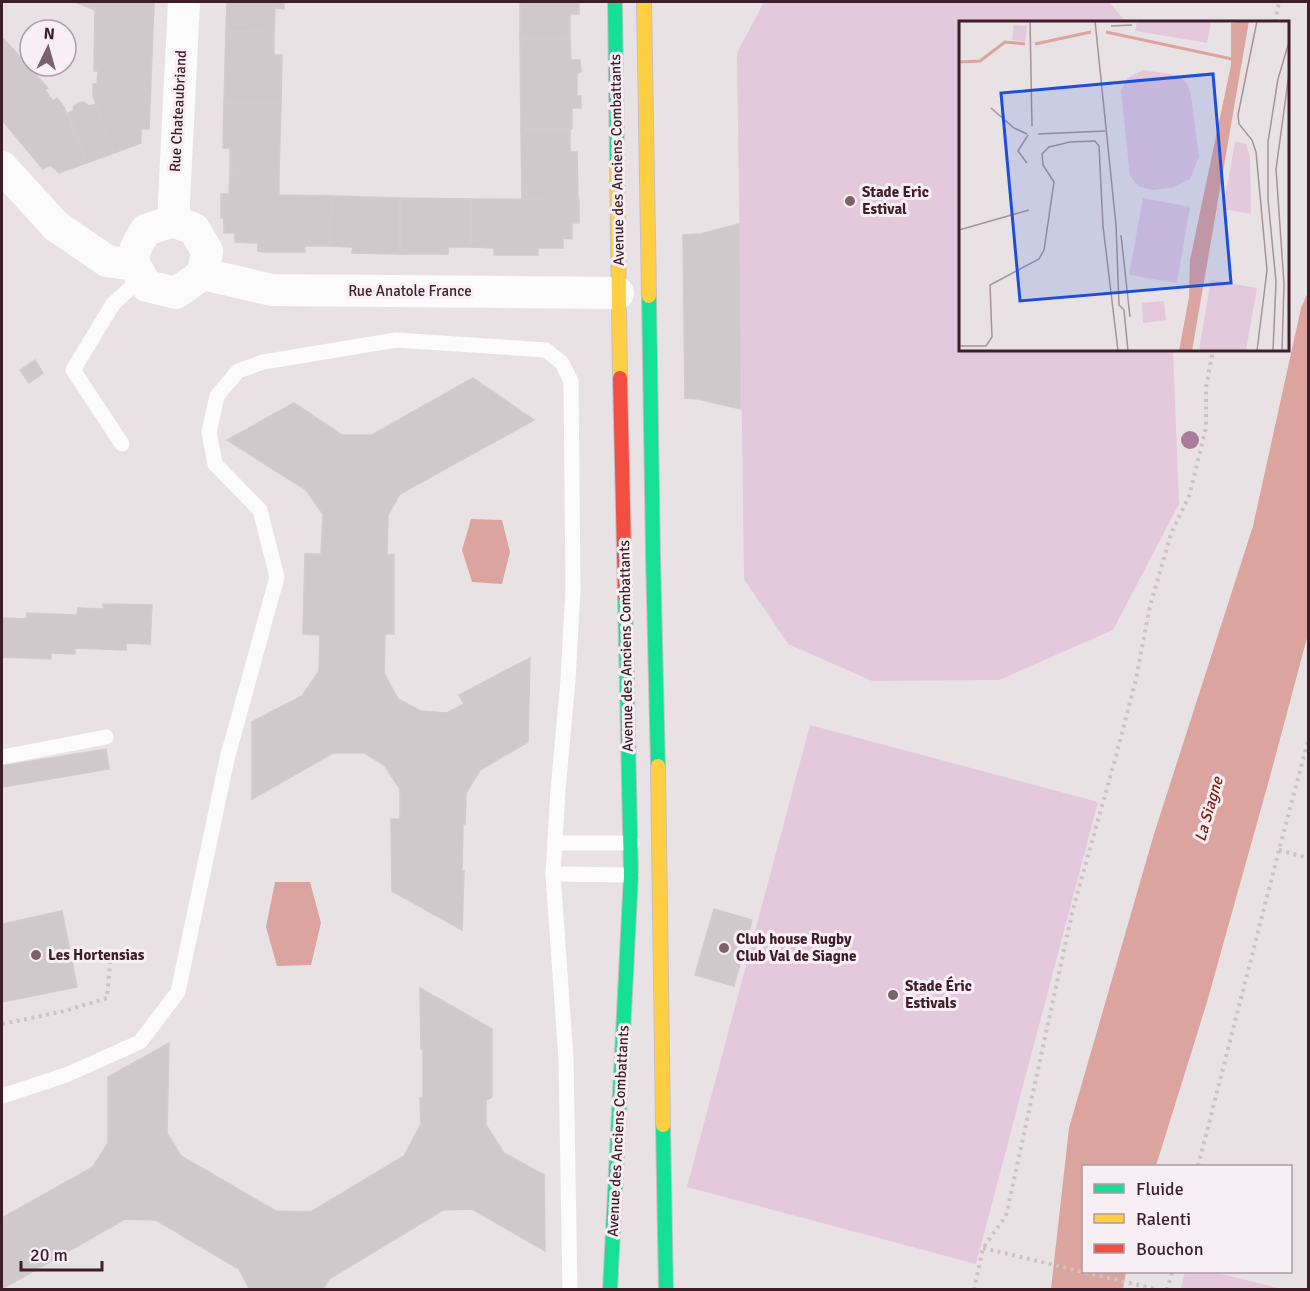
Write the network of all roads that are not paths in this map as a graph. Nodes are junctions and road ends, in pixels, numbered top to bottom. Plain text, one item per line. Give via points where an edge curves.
1 (184, 2) edge
2 (615, 2) edge
3 (644, 2) edge
4 (2, 167) edge
5 (173, 220) junction
6 (138, 271) junction
7 (203, 274) junction
8 (618, 293) junction
9 (122, 444) dead end
10 (106, 737) dead end
11 (2, 757) edge
12 (555, 843) junction
13 (630, 843) junction
14 (659, 843) junction
15 (553, 874) junction
16 (631, 875) junction
17 (2, 1096) edge
18 (570, 1290) edge
19 (610, 1290) edge
20 (666, 1290) edge

1 - 5 street, Rue Chateaubriand
2 - 8 main road, Avenue des Anciens Combattants
3 - 14 main road, Avenue des Anciens Combattants
4 - 6 street via 56,226 107,261
5 - 6 street via 146,230 134,248
5 - 7 street via 194,229 207,251
6 - 7 street via 147,286 176,293
6 - 9 lane via 73,370
7 - 8 street, Rue Anatole France via 272,290
8 - 13 main road, Avenue des Anciens Combattants
10 - 11 lane
12 - 13 lane
12 - 15 lane
12 - 17 lane via 573,589 571,381 562,363 546,350 396,340 262,362 238,371 217,396 208,432 215,464 260,510 277,577 227,759 178,992 140,1042 66,1075
13 - 14 lane
13 - 16 main road, Avenue des Anciens Combattants
14 - 20 main road, Avenue des Anciens Combattants
15 - 16 lane
15 - 18 lane via 566,1059
16 - 19 main road, Avenue des Anciens Combattants

